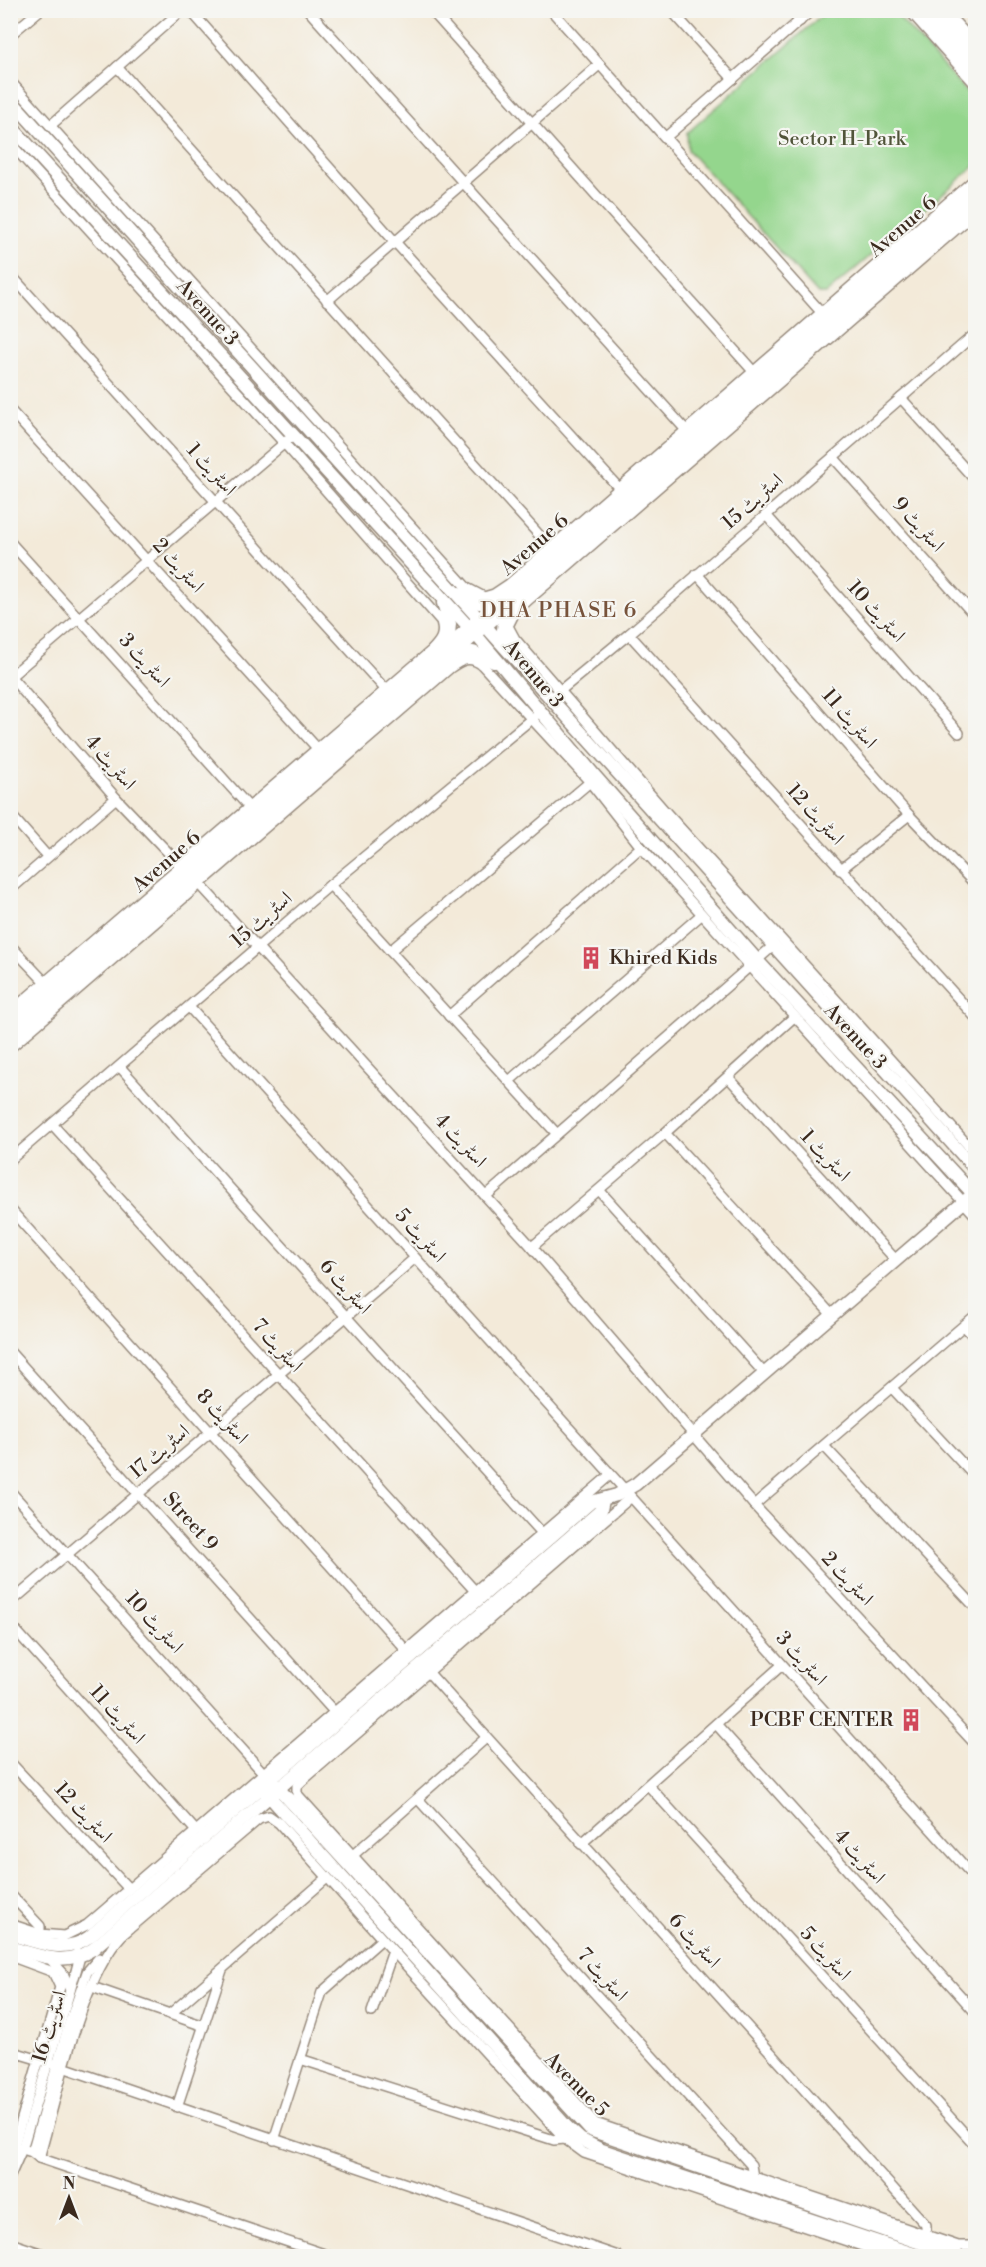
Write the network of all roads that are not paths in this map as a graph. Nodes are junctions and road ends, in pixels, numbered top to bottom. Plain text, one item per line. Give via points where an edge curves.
1 (40, 10) edge
2 (182, 10) edge
3 (190, 10) edge
4 (308, 10) edge
5 (431, 10) edge
6 (551, 10) edge
7 (672, 10) edge
8 (791, 10) edge
9 (812, 10) edge
10 (909, 10) edge
11 (920, 10) edge
12 (933, 10) edge
13 (944, 10) edge
14 (800, 21) junction
15 (10, 35) edge
16 (975, 45) edge
17 (975, 57) edge
18 (599, 65) junction
19 (117, 67) junction
20 (975, 72) edge
21 (733, 78) junction
22 (10, 81) edge
23 (975, 85) edge
24 (10, 99) edge
25 (532, 123) junction
26 (10, 125) edge
27 (51, 125) junction
28 (666, 137) junction
29 (10, 143) edge
30 (18, 152) junction
31 (10, 159) edge
32 (975, 178) edge
33 (462, 184) junction
34 (973, 192) edge
35 (975, 212) edge
36 (395, 242) junction
37 (10, 274) edge
38 (327, 301) junction
39 (822, 313) junction
40 (973, 339) edge
41 (753, 371) junction
42 (901, 398) junction
43 (10, 410) edge
44 (685, 429) junction
45 (288, 440) junction
46 (833, 457) junction
47 (975, 481) edge
48 (618, 487) junction
49 (215, 502) junction
50 (766, 515) junction
51 (10, 542) edge
52 (550, 547) junction
53 (148, 559) junction
54 (698, 574) junction
55 (449, 580) junction
56 (518, 593) junction
57 (440, 596) junction
58 (502, 606) junction
59 (80, 617) junction
60 (975, 617) edge
61 (477, 628) junction
62 (629, 634) junction
63 (452, 649) junction
64 (513, 656) junction
65 (440, 660) junction
66 (500, 666) junction
67 (11, 676) edge
68 (385, 689) junction
69 (556, 693) junction
70 (536, 715) junction
71 (959, 733) dead end
72 (317, 748) junction
73 (590, 783) junction
74 (116, 798) junction
75 (248, 806) junction
76 (10, 814) edge
77 (909, 815) junction
78 (641, 847) junction
79 (47, 856) junction
80 (840, 870) junction
81 (190, 874) junction
82 (330, 885) junction
83 (975, 885) edge
84 (10, 890) edge
85 (701, 915) junction
86 (10, 945) edge
87 (772, 947) junction
88 (257, 948) junction
89 (390, 951) junction
90 (752, 962) junction
91 (45, 982) junction
92 (189, 1007) junction
93 (10, 1012) edge
94 (449, 1016) junction
95 (794, 1017) junction
96 (975, 1018) edge
97 (10, 1024) edge
98 (10, 1036) edge
99 (10, 1048) edge
100 (120, 1066) junction
101 (728, 1077) junction
102 (509, 1081) junction
103 (52, 1124) junction
104 (665, 1133) junction
105 (556, 1134) junction
106 (975, 1154) edge
107 (10, 1160) edge
108 (975, 1170) edge
109 (599, 1190) junction
110 (486, 1196) junction
111 (970, 1198) edge
112 (10, 1209) edge
113 (975, 1216) edge
114 (532, 1247) junction
115 (415, 1258) junction
116 (895, 1259) junction
117 (832, 1315) junction
118 (975, 1315) edge
119 (346, 1316) junction
120 (964, 1326) junction
121 (975, 1339) edge
122 (10, 1352) edge
123 (764, 1373) junction
124 (279, 1374) junction
125 (892, 1388) junction
126 (211, 1432) junction
127 (695, 1434) junction
128 (824, 1446) junction
129 (610, 1475) junction
130 (975, 1478) edge
131 (10, 1491) edge
132 (140, 1493) junction
133 (627, 1494) junction
134 (603, 1500) junction
135 (754, 1505) junction
136 (542, 1533) junction
137 (68, 1554) junction
138 (475, 1591) junction
139 (10, 1603) edge
140 (975, 1608) edge
141 (10, 1624) edge
142 (406, 1650) junction
143 (439, 1658) junction
144 (782, 1665) junction
145 (429, 1673) junction
146 (337, 1715) junction
147 (716, 1724) junction
148 (486, 1738) junction
149 (975, 1745) edge
150 (10, 1762) edge
151 (299, 1777) junction
152 (265, 1780) junction
153 (648, 1785) junction
154 (275, 1793) junction
155 (418, 1799) junction
156 (299, 1804) junction
157 (196, 1831) junction
158 (581, 1844) junction
159 (352, 1856) junction
160 (327, 1878) junction
161 (975, 1879) edge
162 (129, 1889) junction
163 (10, 1894) edge
164 (10, 1924) edge
165 (10, 1934) edge
166 (40, 1934) junction
167 (108, 1937) junction
168 (382, 1939) junction
169 (10, 1947) edge
170 (81, 1949) junction
171 (393, 1951) junction
172 (10, 1956) edge
173 (50, 1959) junction
174 (223, 1967) junction
175 (87, 1980) junction
176 (70, 1990) junction
177 (372, 2012) dead end
178 (975, 2013) edge
179 (170, 2014) junction
180 (204, 2026) junction
181 (10, 2051) edge
182 (300, 2059) junction
183 (53, 2063) junction
184 (177, 2107) junction
185 (565, 2139) junction
186 (274, 2140) junction
187 (975, 2146) edge
188 (16, 2147) edge
189 (36, 2155) junction
190 (10, 2176) edge
191 (753, 2177) junction
192 (926, 2235) junction
193 (10, 2243) edge
194 (975, 2243) edge
195 (947, 2248) junction
196 (49, 2256) edge
197 (330, 2256) edge
198 (618, 2256) edge
199 (892, 2256) edge
200 (920, 2256) edge
201 (959, 2256) edge

1 - 15 street
2 - 19 street
3 - 36 street
4 - 33 street
5 - 25 street
6 - 18 street
7 - 21 street
8 - 14 street
9 - 14 street
10 - 23 street
11 - 20 main road
12 - 17 main road
13 - 16 street
14 - 21 street
18 - 25 street
18 - 28 street
19 - 27 street
19 - 38 street
21 - 28 street
22 - 27 street
24 - 55 main road, Avenue 3
25 - 33 street
25 - 41 street
26 - 45 main road, Avenue 3
27 - 55 street
28 - 39 street
29 - 30 street
30 - 31 street
30 - 45 street
32 - 34 street
33 - 36 street
33 - 44 street
34 - 39 street
34 - 56 main road, Avenue 6
35 - 56 street
36 - 38 street
36 - 48 street
37 - 49 street, اسٹریٹ 1
38 - 52 street
39 - 41 street
40 - 42 street, اسٹریٹ 15
41 - 44 street
42 - 46 street, اسٹریٹ 15
42 - 47 street
43 - 53 street, اسٹریٹ 2
44 - 48 street
45 - 49 street
45 - 57 main road, Avenue 3
45 - 65 street via 441,621
46 - 50 street, اسٹریٹ 15
46 - 60 street, اسٹریٹ 9
48 - 52 street
49 - 53 street
49 - 68 street, اسٹریٹ 1
50 - 54 street, اسٹریٹ 15
50 - 71 street, اسٹریٹ 10
51 - 59 street, اسٹریٹ 3
52 - 56 street
53 - 59 street
53 - 72 street, اسٹریٹ 2
54 - 62 street, اسٹریٹ 15
54 - 77 street, اسٹریٹ 11
55 - 56 street via 478,596
55 - 58 main road via 479,603
55 - 61 main road, Avenue 3
56 - 58 main road, Avenue 6
56 - 69 street via 509,621 512,636
57 - 61 main road, Avenue 3
57 - 63 main road via 450,624
58 - 61 main road, Avenue 6
58 - 64 main road via 503,630
59 - 67 street
59 - 75 street, اسٹریٹ 3
61 - 63 main road, Avenue 6
61 - 64 main road, Avenue 3
61 - 66 main road, Avenue 3
62 - 69 street, اسٹریٹ 15
62 - 80 street, اسٹریٹ 12
63 - 65 main road, Avenue 6
63 - 66 main road via 477,653
64 - 69 main road, Avenue 3
65 - 68 street
65 - 70 street via 478,661
65 - 81 main road, Avenue 6
66 - 70 main road, Avenue 3
67 - 74 street, اسٹریٹ 4
68 - 72 street
69 - 87 main road, Avenue 3
69 - 106 street
70 - 73 street
70 - 82 street, اسٹریٹ 15
70 - 90 main road, Avenue 3
72 - 75 street
73 - 78 street
73 - 89 street
74 - 79 street
74 - 81 street, اسٹریٹ 4
75 - 81 street
76 - 79 street
77 - 80 street
77 - 83 street, اسٹریٹ 11
78 - 85 street
78 - 94 street
79 - 84 street
80 - 96 street, اسٹریٹ 12
81 - 88 street, اسٹریٹ 4
81 - 91 street
81 - 97 main road, Avenue 6
81 - 98 main road, Avenue 6
81 - 99 street
82 - 88 street, اسٹریٹ 15
82 - 89 street
85 - 90 street
85 - 102 street
86 - 91 street
87 - 90 street
87 - 108 main road, Avenue 3
88 - 92 street, اسٹریٹ 15
88 - 110 street, اسٹریٹ 4
89 - 94 street
90 - 95 street
90 - 105 street
90 - 111 main road, Avenue 3
91 - 93 street
92 - 100 street, اسٹریٹ 15
92 - 115 street, اسٹریٹ 5
94 - 102 street
95 - 101 street
95 - 111 street
100 - 103 street, اسٹریٹ 15
100 - 119 street, اسٹریٹ 6
101 - 104 street
101 - 116 street, اسٹریٹ 1
102 - 105 street
103 - 107 street, اسٹریٹ 15
103 - 124 street, اسٹریٹ 7
104 - 109 street
104 - 117 street
105 - 110 street
109 - 114 street
109 - 123 street
110 - 114 street, اسٹریٹ 4
111 - 113 street
111 - 116 main road
112 - 126 street, اسٹریٹ 8
114 - 127 street, اسٹریٹ 4
115 - 119 street, اسٹریٹ 17
115 - 129 street, اسٹریٹ 5
116 - 117 main road
117 - 123 main road
118 - 120 street
119 - 124 street, اسٹریٹ 17
119 - 136 street, اسٹریٹ 6
120 - 121 street
120 - 125 street
122 - 132 street, Street 9
123 - 127 main road
124 - 126 street, اسٹریٹ 17
124 - 138 street, اسٹریٹ 7
125 - 128 street
125 - 130 street
126 - 132 street, اسٹریٹ 17
126 - 142 street, اسٹریٹ 8
127 - 133 main road
127 - 135 street, اسٹریٹ 2
128 - 135 street
128 - 140 street
129 - 133 street, اسٹریٹ 5
129 - 136 street
131 - 137 street, اسٹریٹ 10
132 - 137 street, اسٹریٹ 17
132 - 146 street, Street 9
133 - 134 main road
133 - 143 street
133 - 144 street, اسٹریٹ 3
134 - 143 main road via 601,1510
134 - 146 main road via 591,1502
135 - 149 street, اسٹریٹ 2
136 - 138 street
137 - 139 street, اسٹریٹ 17
137 - 152 street, اسٹریٹ 10
138 - 142 street
141 - 157 street, اسٹریٹ 11
142 - 146 street
143 - 145 street
143 - 151 main road
144 - 147 street
144 - 161 street, اسٹریٹ 3
145 - 148 street, اسٹریٹ 6
145 - 151 street
146 - 152 main road
147 - 153 street
147 - 178 street, اسٹریٹ 4
148 - 155 street
148 - 158 street, اسٹریٹ 6
150 - 162 street, اسٹریٹ 12
151 - 154 main road
151 - 156 street
152 - 154 main road
152 - 157 street
152 - 170 main road
153 - 158 street
153 - 187 street, اسٹریٹ 5
154 - 156 main road, Avenue 5
154 - 167 main road
154 - 200 main road, Avenue 5 via 580,2139 602,2150
155 - 159 street
155 - 191 street, اسٹریٹ 7 via 751,2165
156 - 159 street
156 - 195 main road, Avenue 5 via 590,2130
157 - 162 street
158 - 192 street, اسٹریٹ 6 via 926,2225
159 - 191 street via 589,2118 606,2128
160 - 168 street
160 - 174 street
160 - 175 street via 275,1818 259,1819 122,1935
162 - 166 street via 80,1930 64,1936
163 - 166 street via 40,1926
164 - 166 street
165 - 170 main road
167 - 170 main road
167 - 175 street
168 - 171 street
168 - 182 street via 322,1992
169 - 173 main road
170 - 173 main road
170 - 175 street
170 - 176 street, اسٹریٹ 16
171 - 177 street
171 - 185 street
172 - 183 street via 46,1968 59,1982
173 - 176 street, اسٹریٹ 16 via 63,1973
174 - 179 street
174 - 180 street
175 - 179 street
175 - 183 street, اسٹریٹ 16
176 - 183 street, اسٹریٹ 16
179 - 180 street
180 - 184 street
181 - 183 street
182 - 185 street via 554,2140
182 - 186 street
183 - 184 street
183 - 188 street
183 - 189 street, اسٹریٹ 16
184 - 186 street
185 - 199 street via 584,2153
186 - 198 street
188 - 189 street
188 - 190 street
189 - 197 street
191 - 192 street
192 - 195 street
193 - 196 street
194 - 195 street
195 - 201 main road, Avenue 5

